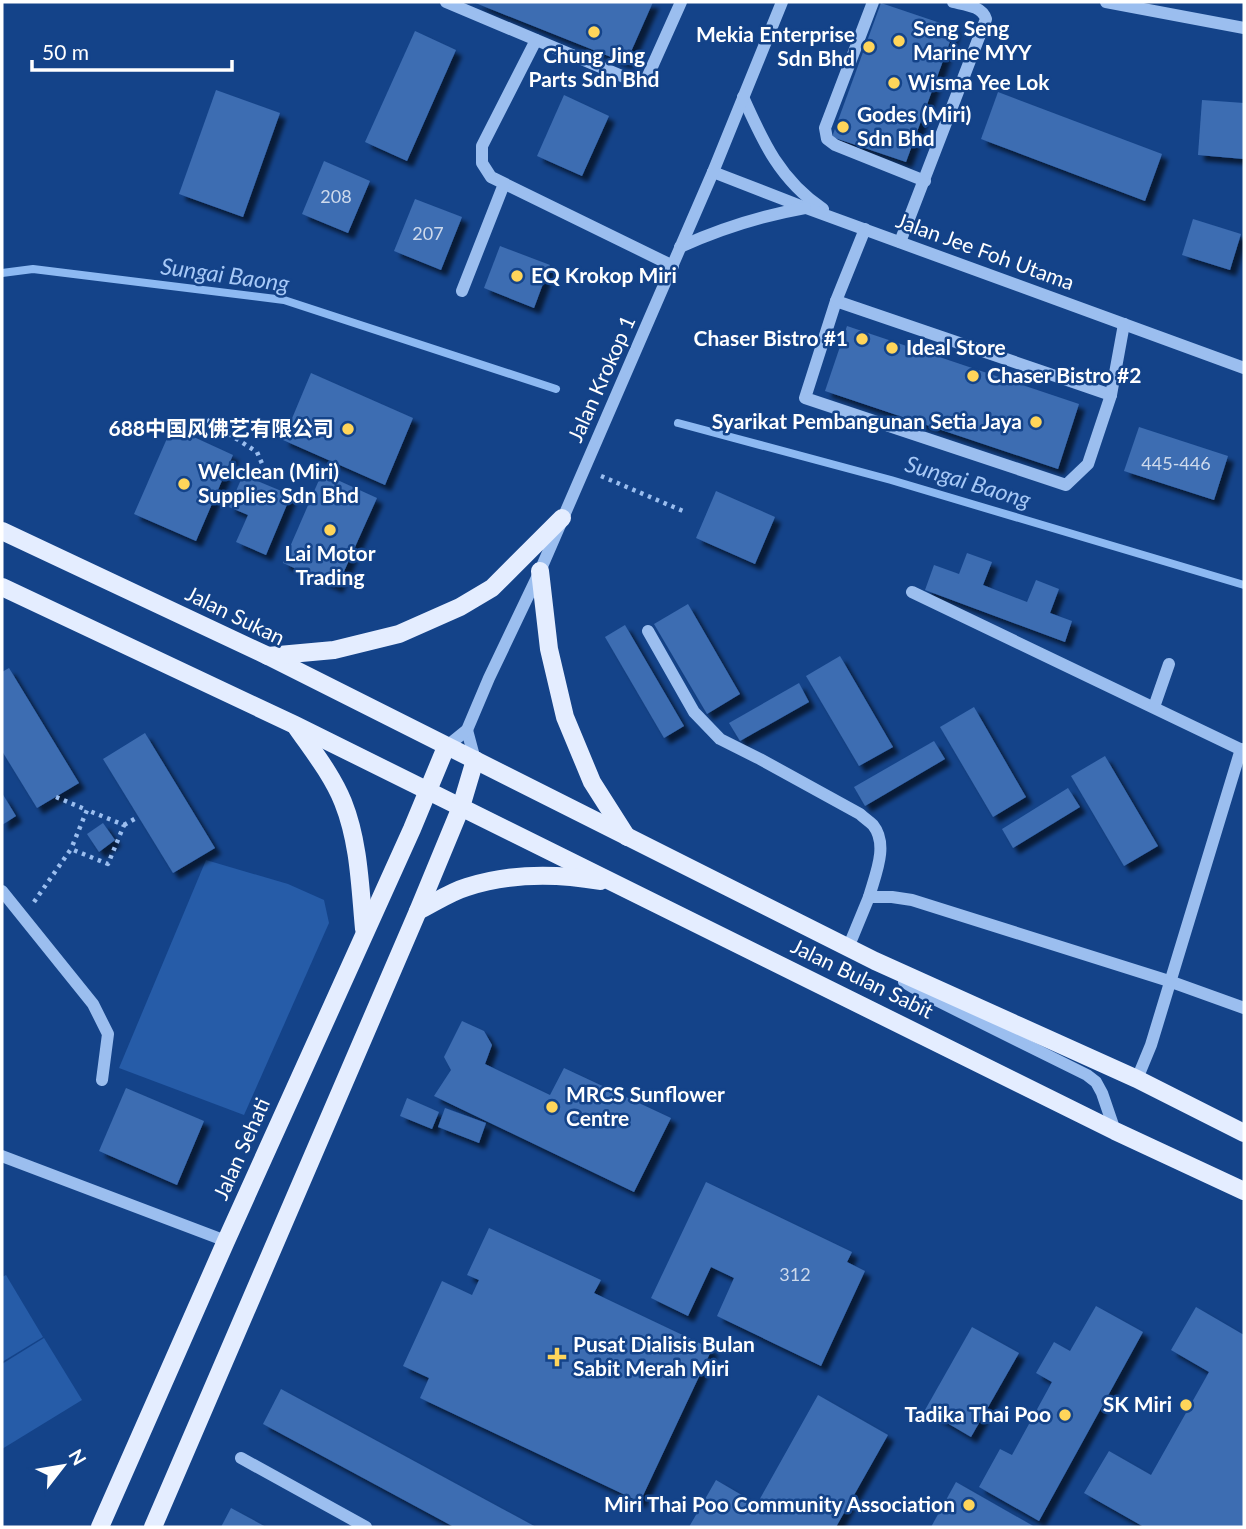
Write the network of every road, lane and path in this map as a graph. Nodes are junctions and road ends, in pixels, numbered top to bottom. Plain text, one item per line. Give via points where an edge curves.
1 (446, 2) edge
2 (681, 2) edge
3 (782, 2) edge
4 (873, 2) edge
5 (953, 2) edge
6 (1106, 2) edge
7 (1244, 28) edge
8 (536, 40) junction
9 (743, 97) junction
10 (713, 172) junction
11 (925, 181) junction
12 (504, 184) junction
13 (806, 208) junction
14 (837, 218) junction
15 (865, 229) junction
16 (901, 242) junction
17 (680, 247) junction
18 (673, 266) junction
19 (462, 291) dead end
20 (836, 301) junction
21 (1124, 324) junction
22 (1244, 368) edge
23 (1111, 396) junction
24 (208, 420) dead end
25 (584, 468) junction
26 (265, 473) dead end
27 (683, 511) dead end
28 (562, 518) junction
29 (2, 531) edge
30 (540, 571) junction
31 (2, 587) edge
32 (912, 592) dead end
33 (648, 631) dead end
34 (268, 656) junction
35 (1170, 664) dead end
36 (1154, 707) junction
37 (295, 725) junction
38 (467, 730) junction
39 (446, 747) junction
40 (1243, 750) edge
41 (475, 760) junction
42 (429, 791) junction
43 (56, 797) dead end
44 (461, 807) junction
45 (87, 810) junction
46 (138, 817) dead end
47 (124, 825) junction
48 (627, 837) junction
49 (71, 849) junction
50 (618, 884) junction
51 (2, 891) edge
52 (869, 897) junction
53 (418, 911) junction
54 (23, 918) junction
55 (365, 933) junction
56 (848, 948) junction
57 (875, 961) junction
58 (1169, 981) junction
59 (1244, 1009) edge
60 (1137, 1079) junction
61 (102, 1080) dead end
62 (1115, 1130) junction
63 (1244, 1133) edge
64 (2, 1156) edge
65 (1244, 1191) edge
66 (226, 1241) junction
67 (240, 1458) dead end
68 (100, 1527) edge
69 (153, 1527) edge
70 (366, 1527) edge

1 - 8 street
2 - 8 street via 642,81
3 - 9 street, Jalan Krokop 1
4 - 11 street via 825,128 827,139
5 - 11 street via 980,9 986,19
6 - 7 street
8 - 12 street via 482,146 482,163 491,177
9 - 10 street, Jalan Krokop 1
9 - 14 street via 769,152 788,178
10 - 13 street, Jalan Jee Foh Utama
10 - 17 street, Jalan Krokop 1
11 - 16 street
12 - 18 street
12 - 19 street
13 - 14 street, Jalan Jee Foh Utama
13 - 17 street via 741,222
14 - 15 street, Jalan Jee Foh Utama
15 - 16 street, Jalan Jee Foh Utama
15 - 20 street
16 - 21 street, Jalan Jee Foh Utama
17 - 18 street, Jalan Krokop 1
18 - 25 street, Jalan Krokop 1
20 - 23 street
20 - 23 street via 804,398 1066,485 1088,464
21 - 22 street, Jalan Jee Foh Utama
21 - 23 street
24 - 26 path via 257,452
25 - 27 path
25 - 28 street, Jalan Krokop 1
28 - 30 street, Jalan Krokop 1
28 - 34 main road via 492,588 460,607 399,634 334,650
29 - 34 main road, Jalan Sukan
30 - 38 street, Jalan Krokop 1
30 - 48 main road via 549,649 565,717 592,782
31 - 37 main road
32 - 36 street
33 - 52 street via 694,712 720,739 873,825 881,850
34 - 39 main road, Jalan Sukan
35 - 36 street
36 - 40 street
37 - 42 main road
37 - 55 main road via 342,801 356,846
38 - 39 street
38 - 41 street
39 - 41 main road, Jalan Sukan
39 - 42 main road, Jalan Sehati
40 - 58 street
41 - 44 main road
41 - 48 main road, Jalan Bulan Sabit
42 - 44 main road, Jalan Bulan Sabit
42 - 55 main road, Jalan Sehati
43 - 45 path
44 - 50 main road, Jalan Bulan Sabit
44 - 53 main road
45 - 47 path
45 - 49 path
46 - 47 path
47 - 49 path via 108,864
48 - 56 main road, Jalan Bulan Sabit
49 - 54 path
50 - 53 main road via 569,875 516,876 465,887
50 - 62 main road, Jalan Bulan Sabit
51 - 54 street
52 - 56 street
52 - 58 street via 912,900
53 - 69 main road
54 - 61 street via 93,1004 108,1034
55 - 66 main road, Jalan Sehati
56 - 57 main road, Jalan Bulan Sabit
57 - 60 main road, Jalan Bulan Sabit
57 - 62 street via 928,996 1087,1075 1097,1083
58 - 59 street
58 - 60 street
60 - 63 main road, Jalan Bulan Sabit
62 - 65 main road, Jalan Bulan Sabit
64 - 66 street
66 - 68 main road, Jalan Sehati
67 - 70 street

